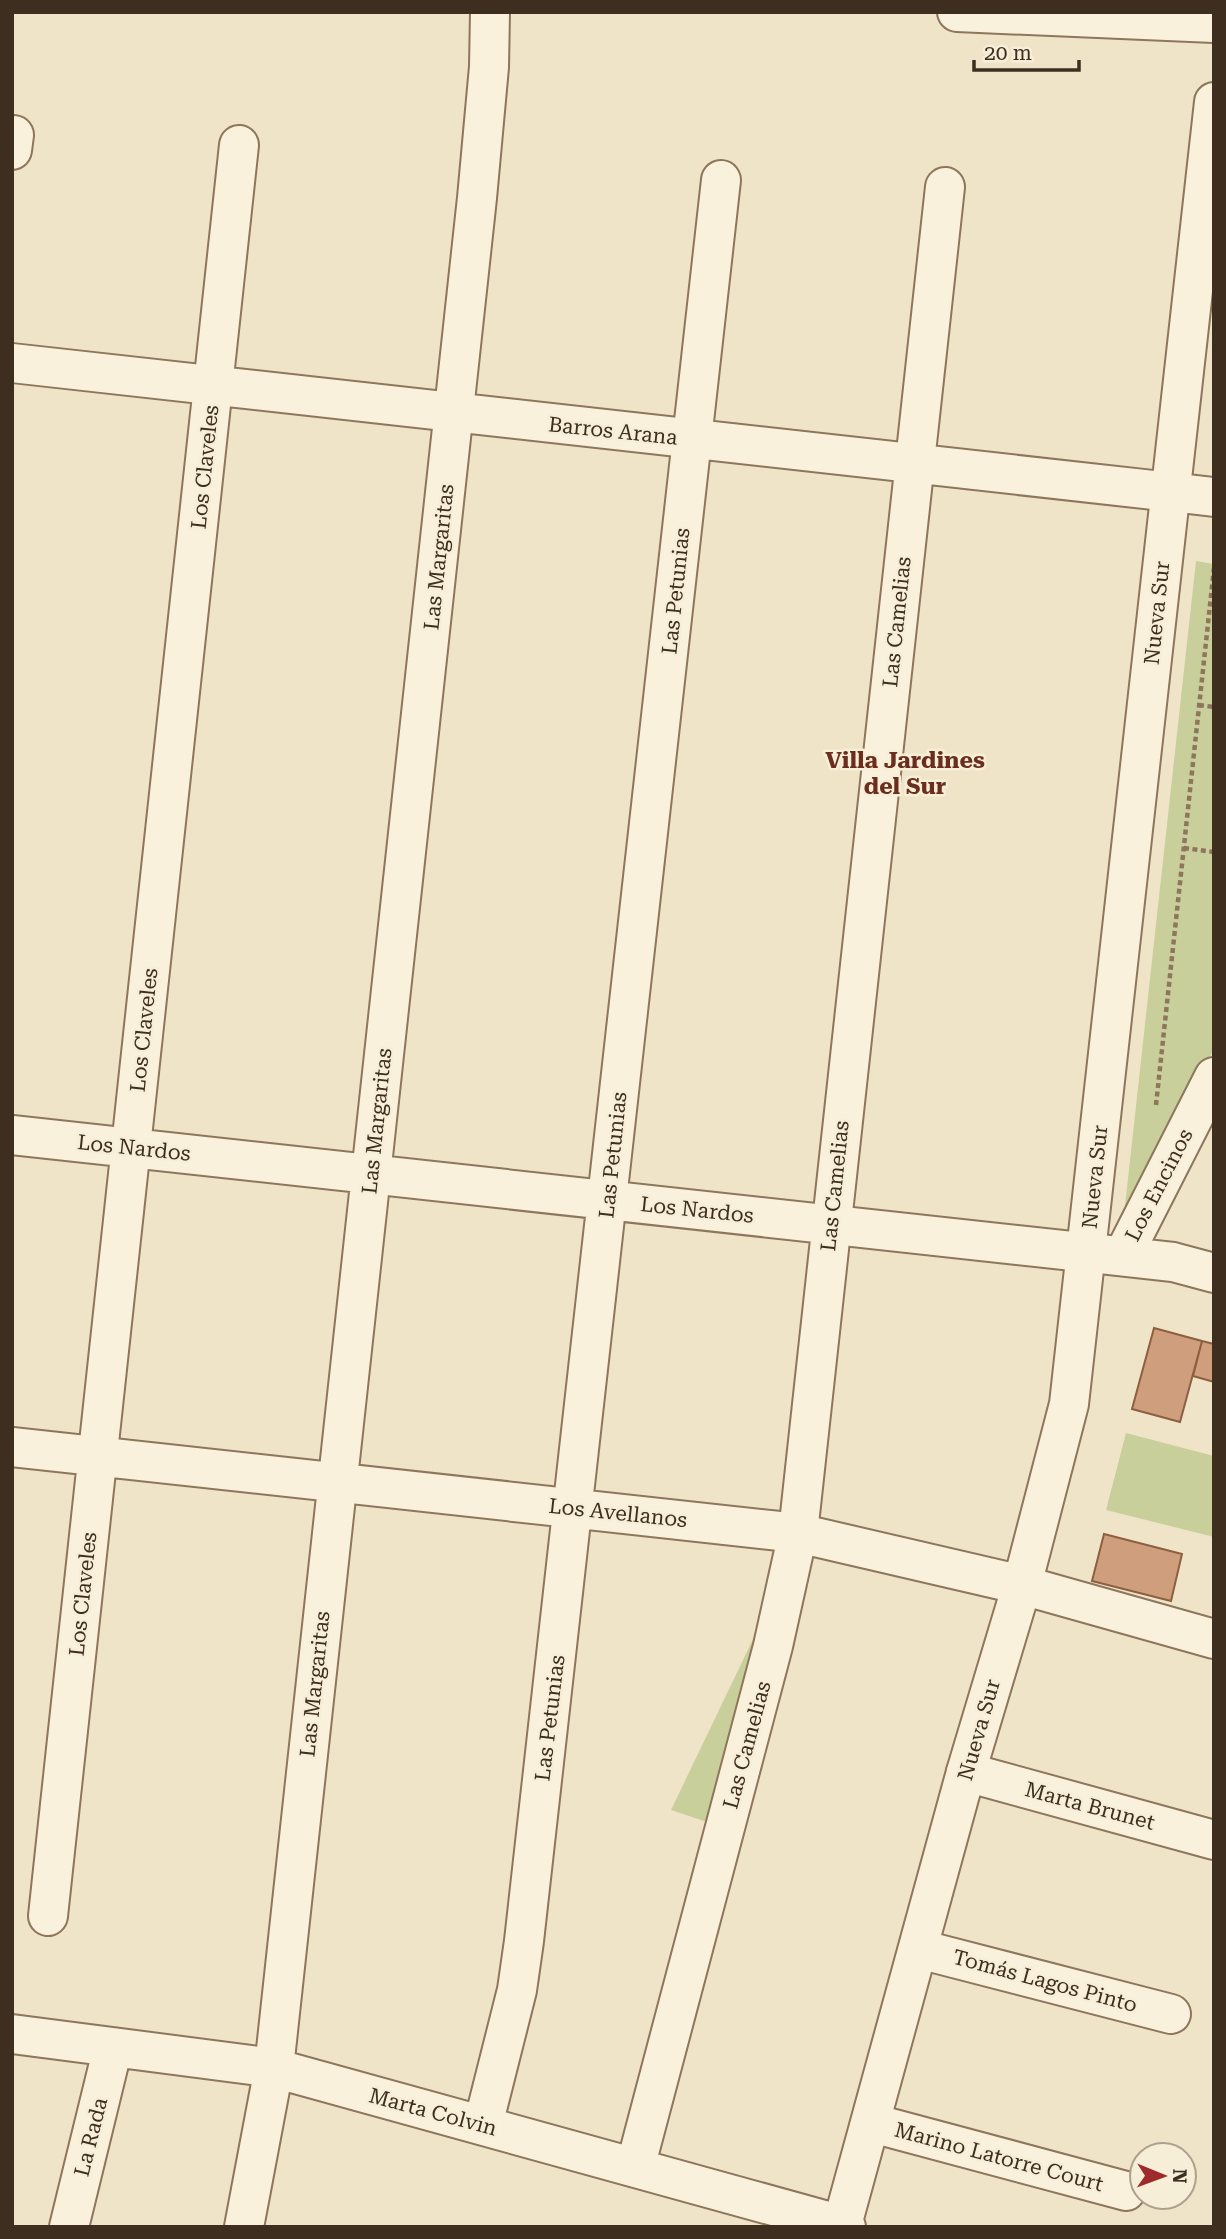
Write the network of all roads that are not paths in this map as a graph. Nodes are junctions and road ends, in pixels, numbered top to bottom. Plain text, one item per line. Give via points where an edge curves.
1 (490, 12) edge
2 (957, 12) edge
3 (1214, 23) edge
4 (1214, 102) edge
5 (239, 145) dead end
6 (721, 180) dead end
7 (945, 187) dead end
8 (12, 363) edge
9 (214, 387) junction
10 (454, 413) junction
11 (692, 440) junction
12 (915, 464) junction
13 (1171, 492) junction
14 (1214, 498) edge
15 (1214, 1077) edge
16 (12, 1135) edge
17 (131, 1148) junction
18 (372, 1174) junction
19 (608, 1200) junction
20 (831, 1224) junction
21 (1105, 1254) junction
22 (1214, 1273) edge
23 (12, 1447) edge
24 (98, 1456) junction
25 (338, 1482) junction
26 (574, 1509) junction
27 (798, 1533) junction
28 (1022, 1585) junction
29 (1214, 1639) edge
30 (966, 1772) junction
31 (1214, 1840) edge
32 (48, 1916) dead end
33 (919, 1948) junction
34 (1171, 2014) dead end
35 (12, 2034) edge
36 (113, 2047) junction
37 (274, 2068) junction
38 (872, 2123) junction
39 (483, 2125) junction
40 (635, 2168) junction
41 (1126, 2191) dead end
42 (843, 2226) edge
43 (69, 2227) edge
44 (244, 2227) edge

1 - 10 street, Las Margaritas via 483,138
2 - 3 street
4 - 13 street, Nueva Sur
5 - 9 street, Los Claveles
6 - 11 street, Las Petunias
7 - 12 street, Las Camelias
8 - 9 street, Barros Arana
9 - 10 street, Barros Arana
9 - 17 street, Los Claveles
10 - 11 street, Barros Arana
10 - 18 street, Las Margaritas
11 - 12 street, Barros Arana
11 - 19 street, Las Petunias
12 - 13 street, Barros Arana
12 - 20 street, Las Camelias
13 - 14 street, Barros Arana
13 - 21 street, Nueva Sur
15 - 21 street, Los Encinos
16 - 17 street, Los Nardos
17 - 18 street, Los Nardos
17 - 24 street, Los Claveles
18 - 19 street, Los Nardos
18 - 25 street, Las Margaritas
19 - 20 street, Los Nardos
19 - 26 street, Las Petunias
20 - 21 street, Los Nardos
20 - 27 street, Las Camelias
21 - 22 street, Los Nardos via 1173,1262
21 - 28 street, Nueva Sur
23 - 24 street, Los Avellanos
24 - 25 street, Los Avellanos
24 - 32 street, Los Claveles
25 - 26 street, Los Avellanos
25 - 37 street, Las Margaritas
26 - 27 street, Los Avellanos
26 - 39 street, Las Petunias via 519,1978
27 - 28 street, Los Avellanos
27 - 40 street, Las Camelias via 773,1646
28 - 29 street, Los Avellanos
28 - 30 street, Nueva Sur
30 - 31 street, Marta Brunet
30 - 33 street, Nueva Sur
33 - 34 street, Tomás Lagos Pinto
33 - 38 street, Nueva Sur
35 - 36 street, Marta Colvin
36 - 37 street, Marta Colvin
36 - 43 street, La Rada
37 - 39 street, Marta Colvin
37 - 44 street, Las Margaritas
38 - 41 street, Marino Latorre Court
38 - 42 street, Nueva Sur
39 - 40 street, Marta Colvin
40 - 42 street, Marta Colvin

